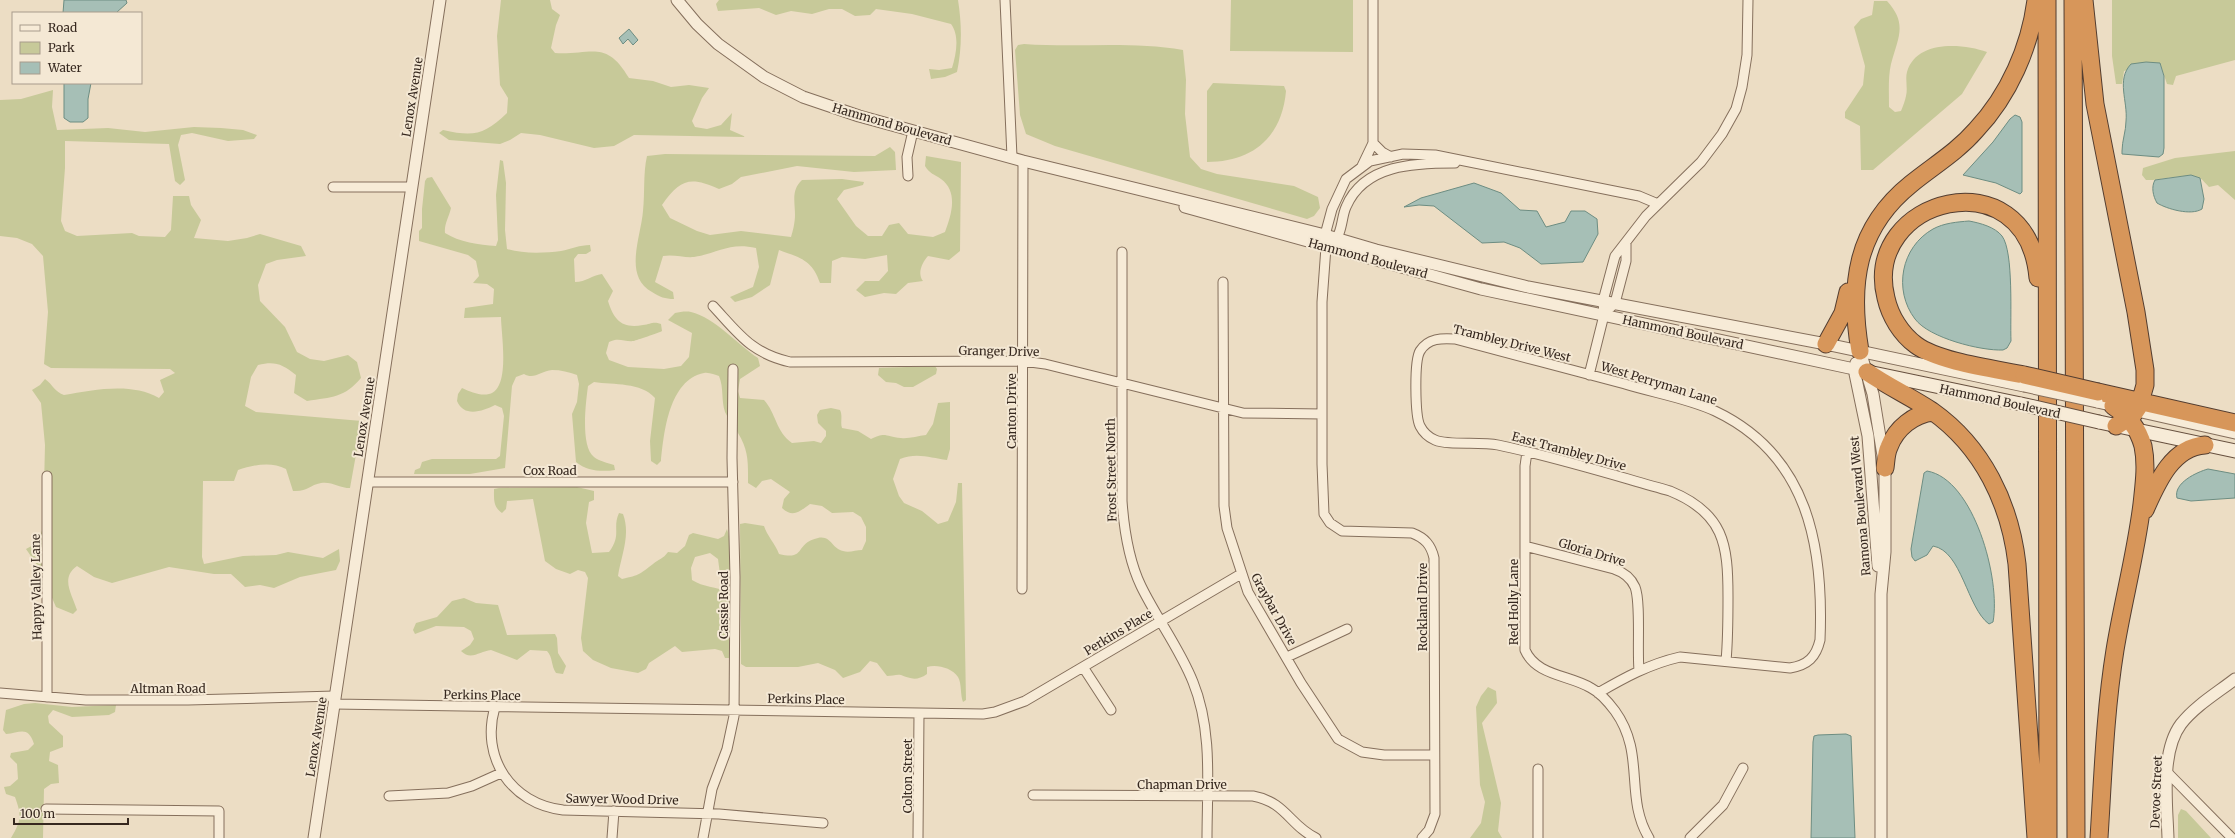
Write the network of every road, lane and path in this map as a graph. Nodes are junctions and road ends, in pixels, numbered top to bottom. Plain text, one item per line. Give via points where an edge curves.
1 (440, 0) edge
2 (677, 0) edge
3 (1005, 0) edge
4 (1373, 0) edge
5 (1748, 0) edge
6 (2036, 0) edge
7 (2047, 0) edge
8 (2073, 0) edge
9 (2084, 0) edge
10 (913, 131) junction
11 (1373, 143) junction
12 (1012, 157) junction
13 (1391, 157) junction
14 (1023, 161) junction
15 (1475, 164) junction
16 (1362, 167) junction
17 (908, 176) dead end
18 (412, 186) junction
19 (333, 187) dead end
20 (1138, 189) junction
21 (1658, 204) junction
22 (1325, 235) junction
23 (1338, 238) junction
24 (1868, 239) junction
25 (1626, 244) junction
26 (1326, 247) junction
27 (1122, 252) dead end
28 (1223, 282) dead end
29 (1603, 301) junction
30 (1615, 304) junction
31 (713, 306) dead end
32 (1604, 315) junction
33 (1826, 344) junction
34 (1860, 351) junction
35 (2047, 355) junction
36 (1023, 362) junction
37 (733, 369) dead end
38 (1861, 370) junction
39 (2145, 370) junction
40 (1589, 375) junction
41 (2024, 380) junction
42 (1122, 382) junction
43 (1223, 408) junction
44 (2178, 410) junction
45 (1933, 412) junction
46 (1322, 414) junction
47 (2132, 418) junction
48 (2235, 423) edge
49 (1424, 433) joint
50 (2235, 433) edge
51 (2205, 445) junction
52 (2235, 451) edge
53 (1527, 452) junction
54 (1885, 468) junction
55 (47, 476) dead end
56 (367, 482) junction
57 (733, 482) junction
58 (2139, 525) junction
59 (1525, 546) junction
60 (1241, 574) junction
61 (1022, 589) dead end
62 (1881, 594) junction
63 (1160, 621) junction
64 (1348, 629) dead end
65 (1287, 657) junction
66 (1726, 661) junction
67 (1083, 667) junction
68 (1639, 670) junction
69 (2235, 679) edge
70 (0, 693) edge
71 (1598, 693) junction
72 (47, 697) junction
73 (335, 700) junction
74 (495, 707) junction
75 (734, 710) junction
76 (1111, 710) dead end
77 (919, 713) junction
78 (1434, 755) junction
79 (1743, 768) dead end
80 (1538, 769) dead end
81 (2167, 772) junction
82 (501, 773) junction
83 (1033, 795) dead end
84 (1207, 795) junction
85 (390, 796) dead end
86 (46, 809) dead end
87 (614, 811) junction
88 (708, 813) junction
89 (823, 823) dead end
90 (1424, 837) edge
91 (219, 838) edge
92 (314, 838) edge
93 (612, 838) edge
94 (703, 838) edge
95 (918, 838) edge
96 (1207, 838) edge
97 (1316, 838) edge
98 (1538, 838) edge
99 (1649, 838) edge
100 (1690, 838) edge
101 (1881, 838) edge
102 (2036, 838) edge
103 (2048, 838) edge
104 (2076, 838) edge
105 (2099, 838) edge
106 (2168, 838) edge
107 (2232, 838) edge

1 - 18 street, Lenox Avenue
2 - 10 street, Hammond Boulevard via 718,44 774,83 824,105
3 - 12 street
4 - 11 street
5 - 21 street via 1747,55 1736,109 1722,134 1701,162
6 - 24 highway via 2034,18 2020,61 1996,104 1977,130 1955,151 1895,198
7 - 35 highway
8 - 104 highway
9 - 39 highway via 2095,104
10 - 12 street, Hammond Boulevard
10 - 17 street via 907,157
11 - 13 street
11 - 16 street
12 - 14 street, Hammond Boulevard
13 - 15 street, Rockland Drive via 1403,154 1434,156
13 - 16 street, Rockland Drive via 1370,161
14 - 20 street, Hammond Boulevard
14 - 36 street, Canton Drive
15 - 21 street via 1639,196
15 - 23 street via 1436,163 1388,169 1366,179 1354,192 1346,208
16 - 22 street, Rockland Drive via 1346,179 1332,209
18 - 19 street
18 - 56 street, Lenox Avenue
20 - 22 street, Hammond Boulevard
20 - 26 street, Hammond Boulevard via 1210,215
21 - 25 street
22 - 23 street, Hammond Boulevard
22 - 26 street, Rockland Drive
23 - 26 street
23 - 29 street, Hammond Boulevard via 1376,250 1528,287
24 - 33 highway via 1860,246 1852,269 1843,313
24 - 34 highway via 1857,274 1854,295
25 - 29 street via 1612,262
25 - 30 street via 1626,261
26 - 32 street, Hammond Boulevard via 1481,288
26 - 46 street, Rockland Drive via 1322,302
27 - 42 street, Frost Street North
28 - 43 street, Graybar Drive
29 - 30 street, Hammond Boulevard
29 - 32 street
30 - 32 street
30 - 33 street, Hammond Boulevard
31 - 36 street, Granger Drive via 754,348 766,355 790,362
32 - 38 street, Hammond Boulevard
32 - 40 street
33 - 34 street, Hammond Boulevard
34 - 38 street
34 - 41 street, Hammond Boulevard
35 - 41 highway via 2037,262 2029,239 2018,223 1989,206 1967,202 1926,211 1909,222 1891,246 1884,268 1885,293 1897,325 1916,345 1938,356
35 - 103 highway
36 - 42 street, Granger Drive via 1063,367
36 - 61 street, Canton Drive
37 - 57 street, Cassie Road
38 - 45 highway
38 - 47 main road, Hammond Boulevard, bridge via 2098,422
38 - 54 street, Ramona Boulevard West via 1878,420
38 - 62 street, Ramona Boulevard West
39 - 44 highway via 2159,395
39 - 47 highway via 2145,385
40 - 49 street, Trambley Drive West via 1455,339 1441,338 1430,342 1420,352 1417,368 1416,408 1419,425
40 - 66 street, West Perryman Lane via 1715,411 1748,431 1771,451 1791,478 1804,502 1818,565 1820,632 1816,652 1809,662 1790,668
41 - 47 highway, bridge via 2103,400
42 - 43 street, Granger Drive
42 - 63 street, Frost Street North via 1124,522 1140,585
43 - 46 street, Granger Drive via 1243,413
43 - 60 street, Graybar Drive via 1224,506 1227,528
44 - 47 highway
44 - 48 highway
45 - 54 highway via 1918,415 1899,431 1889,447
45 - 102 highway via 1951,426 1978,457 1994,484 2010,520 2017,564
46 - 78 street, Rockland Drive via 1326,519 1336,528 1350,532 1412,533 1423,538 1432,550
47 - 50 street, Hammond Boulevard
47 - 51 main road, Hammond Boulevard
47 - 58 highway via 2143,447 2145,463
49 - 53 street, East Trambley Drive via 1436,441 1496,444
51 - 52 main road, Hammond Boulevard
51 - 58 highway via 2186,450 2174,460 2159,482
53 - 59 street, Red Holly Lane
53 - 66 street, East Trambley Drive via 1670,491 1692,501 1713,521 1727,554
54 - 62 street, Ramona Boulevard West via 1885,552
55 - 72 street, Happy Valley Lane
56 - 57 street, Cox Road
56 - 73 street, Lenox Avenue
57 - 75 street, Cassie Road
58 - 105 highway via 2108,697
59 - 68 street, Gloria Drive via 1614,569 1632,580 1638,598
59 - 71 street, Red Holly Lane via 1524,643 1527,654 1540,668 1578,681
60 - 63 street, Perkins Place
60 - 65 street, Graybar Drive via 1248,592
62 - 101 street, Ramona Boulevard West
63 - 67 street, Perkins Place
63 - 84 street, Frost Street North via 1183,660 1201,706 1206,736
64 - 65 street
65 - 78 street, Graybar Drive via 1329,727 1338,739 1353,749 1384,755
66 - 68 street via 1680,657
67 - 76 street
67 - 77 street, Perkins Place via 1025,701 995,712
68 - 71 street
69 - 81 street, Devoe Street via 2204,702 2182,723 2171,745
70 - 72 street, Altman Road
71 - 99 street, Red Holly Lane via 1615,712 1630,738 1634,754 1638,811
72 - 73 street, Altman Road via 86,700
73 - 74 street, Perkins Place
73 - 92 street, Lenox Avenue
74 - 75 street, Perkins Place
74 - 82 street, Sawyer Wood Drive via 491,739
75 - 77 street, Perkins Place
75 - 88 street, Cassie Road via 731,734 712,789
77 - 95 street, Colton Street
78 - 90 street, Rockland Drive via 1434,818
79 - 100 street via 1723,805
80 - 98 street
81 - 106 street, Devoe Street
81 - 107 street
82 - 85 street via 448,793
82 - 87 street, Sawyer Wood Drive via 521,793 540,805 563,810
83 - 84 street, Chapman Drive
84 - 96 street, Frost Street North
84 - 97 street, Chapman Drive via 1253,796 1269,800 1281,807 1306,832
86 - 91 street via 219,811
87 - 88 street, Sawyer Wood Drive
87 - 93 street
88 - 89 street, Sawyer Wood Drive
88 - 94 street, Cassie Road

